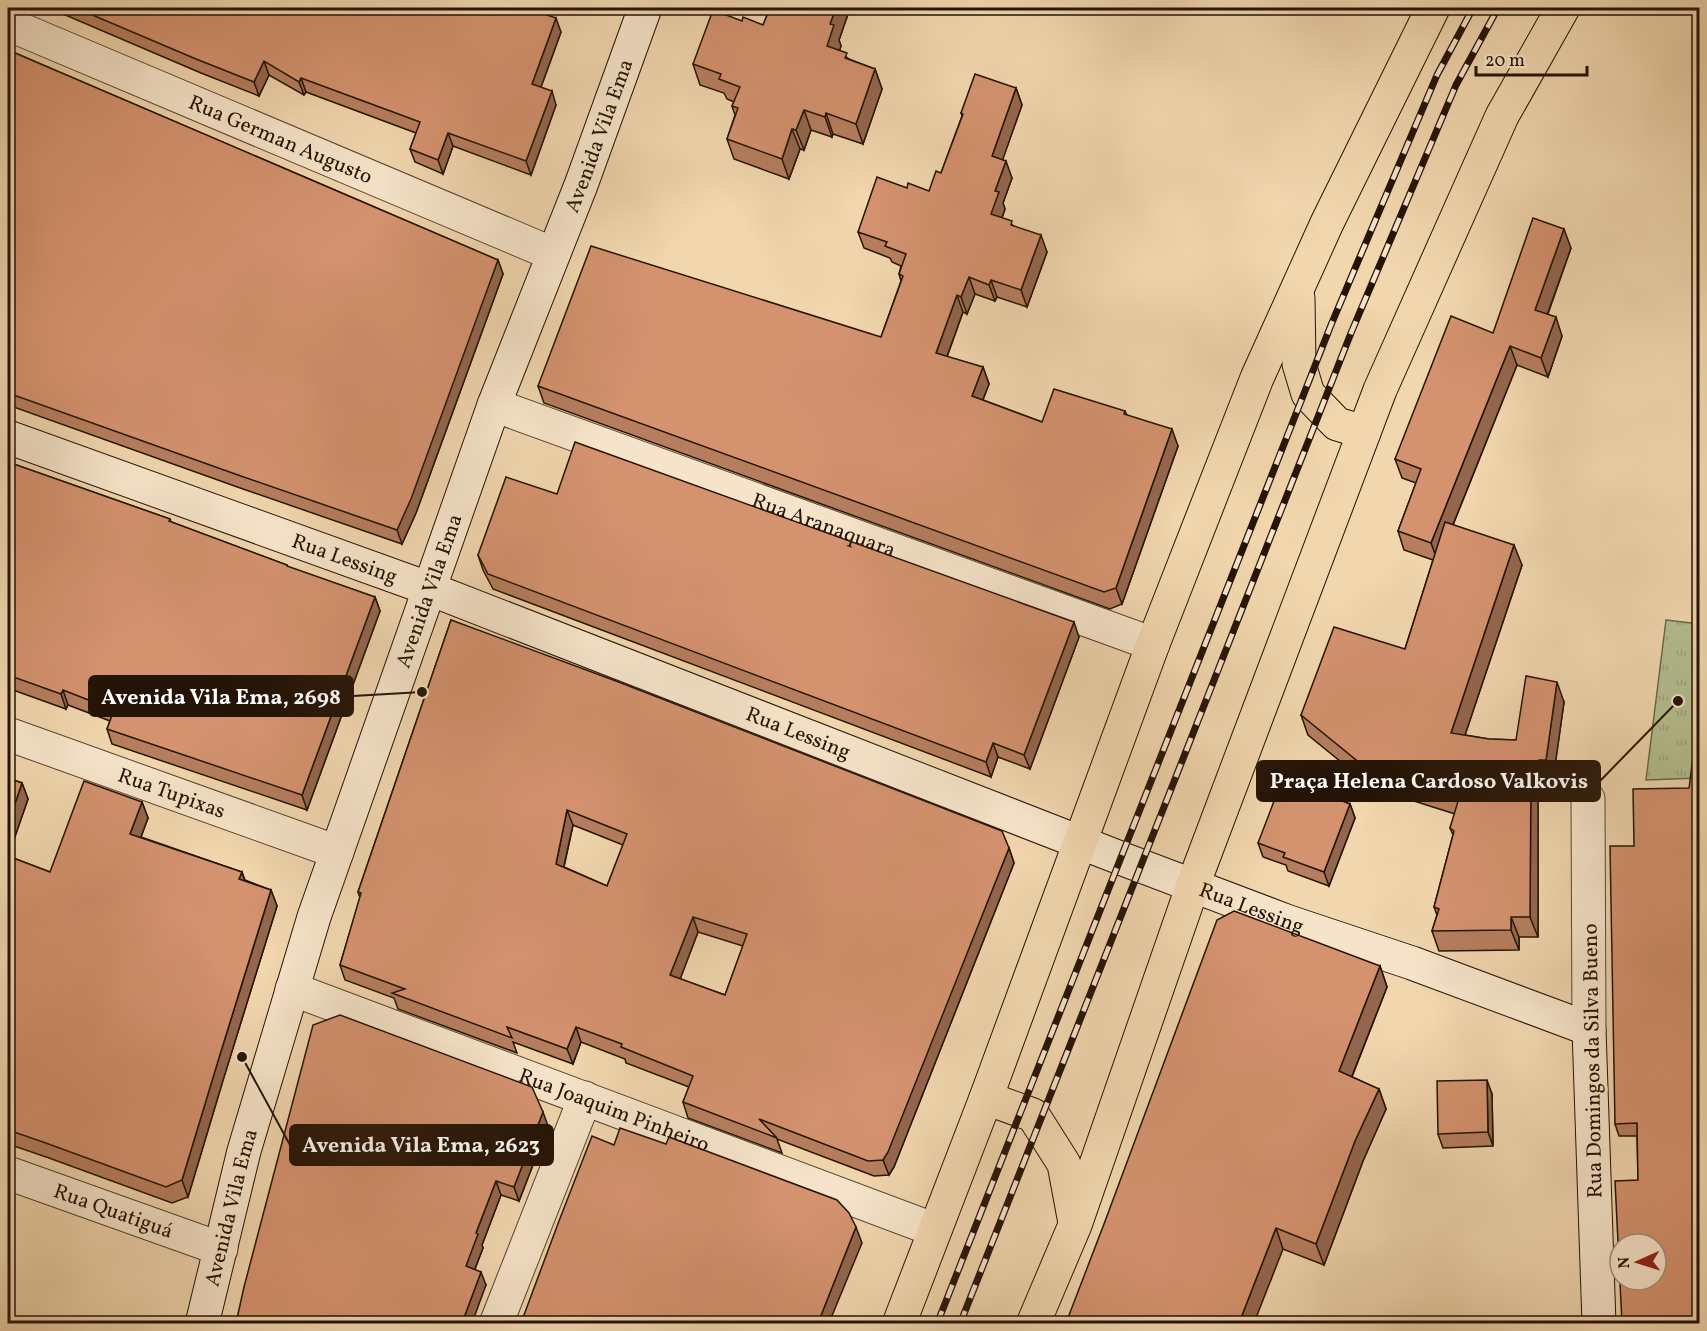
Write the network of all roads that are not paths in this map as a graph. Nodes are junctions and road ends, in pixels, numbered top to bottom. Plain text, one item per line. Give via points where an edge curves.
1 (645, 8) edge
2 (1433, 8) edge
3 (1563, 8) edge
4 (8, 24) edge
5 (553, 254) junction
6 (1298, 287) junction
7 (494, 405) junction
8 (1364, 432) junction
9 (8, 437) edge
10 (430, 589) junction
11 (1153, 644) junction
12 (8, 734) edge
13 (1588, 799) dead end
14 (1081, 842) junction
15 (337, 852) junction
16 (1193, 885) junction
17 (292, 989) junction
18 (1589, 1029) junction
19 (585, 1098) junction
20 (986, 1098) junction
21 (8, 1173) edge
22 (1075, 1225) junction
23 (936, 1230) junction
24 (221, 1249) junction
25 (202, 1323) edge
26 (496, 1323) edge
27 (899, 1323) edge
28 (1034, 1323) edge
29 (1599, 1323) edge

1 - 5 street, Avenida Vila Ema
2 - 6 main road
3 - 8 main road via 1502,116
4 - 5 street, Rua German Augusto
5 - 7 street, Avenida Vila Ema
6 - 8 main road via 1299,363 1308,394 1337,424
6 - 11 main road via 1257,378
7 - 10 street, Avenida Vila Ema
7 - 11 street, Rua Aranaquara
8 - 16 main road
9 - 10 street, Rua Lessing
10 - 14 street, Rua Lessing
10 - 15 street, Avenida Vila Ema
11 - 14 main road
12 - 15 street, Rua Tupixas
13 - 18 street, Rua Domingos da Silva Bueno
14 - 16 street, Rua Lessing
14 - 20 main road
15 - 17 street, Avenida Vila Ema
16 - 18 street, Rua Lessing
16 - 22 main road
17 - 19 street, Rua Joaquim Pinheiro
17 - 24 street, Avenida Vila Ema via 244,1151
18 - 29 street, Rua Domingos da Silva Bueno
19 - 23 street, Rua Joaquim Pinheiro
19 - 26 street
20 - 22 main road via 1033,1115 1064,1164
20 - 23 main road
21 - 24 street, Rua Quatiguá
22 - 28 main road
23 - 27 main road
24 - 25 street, Avenida Vila Ema

